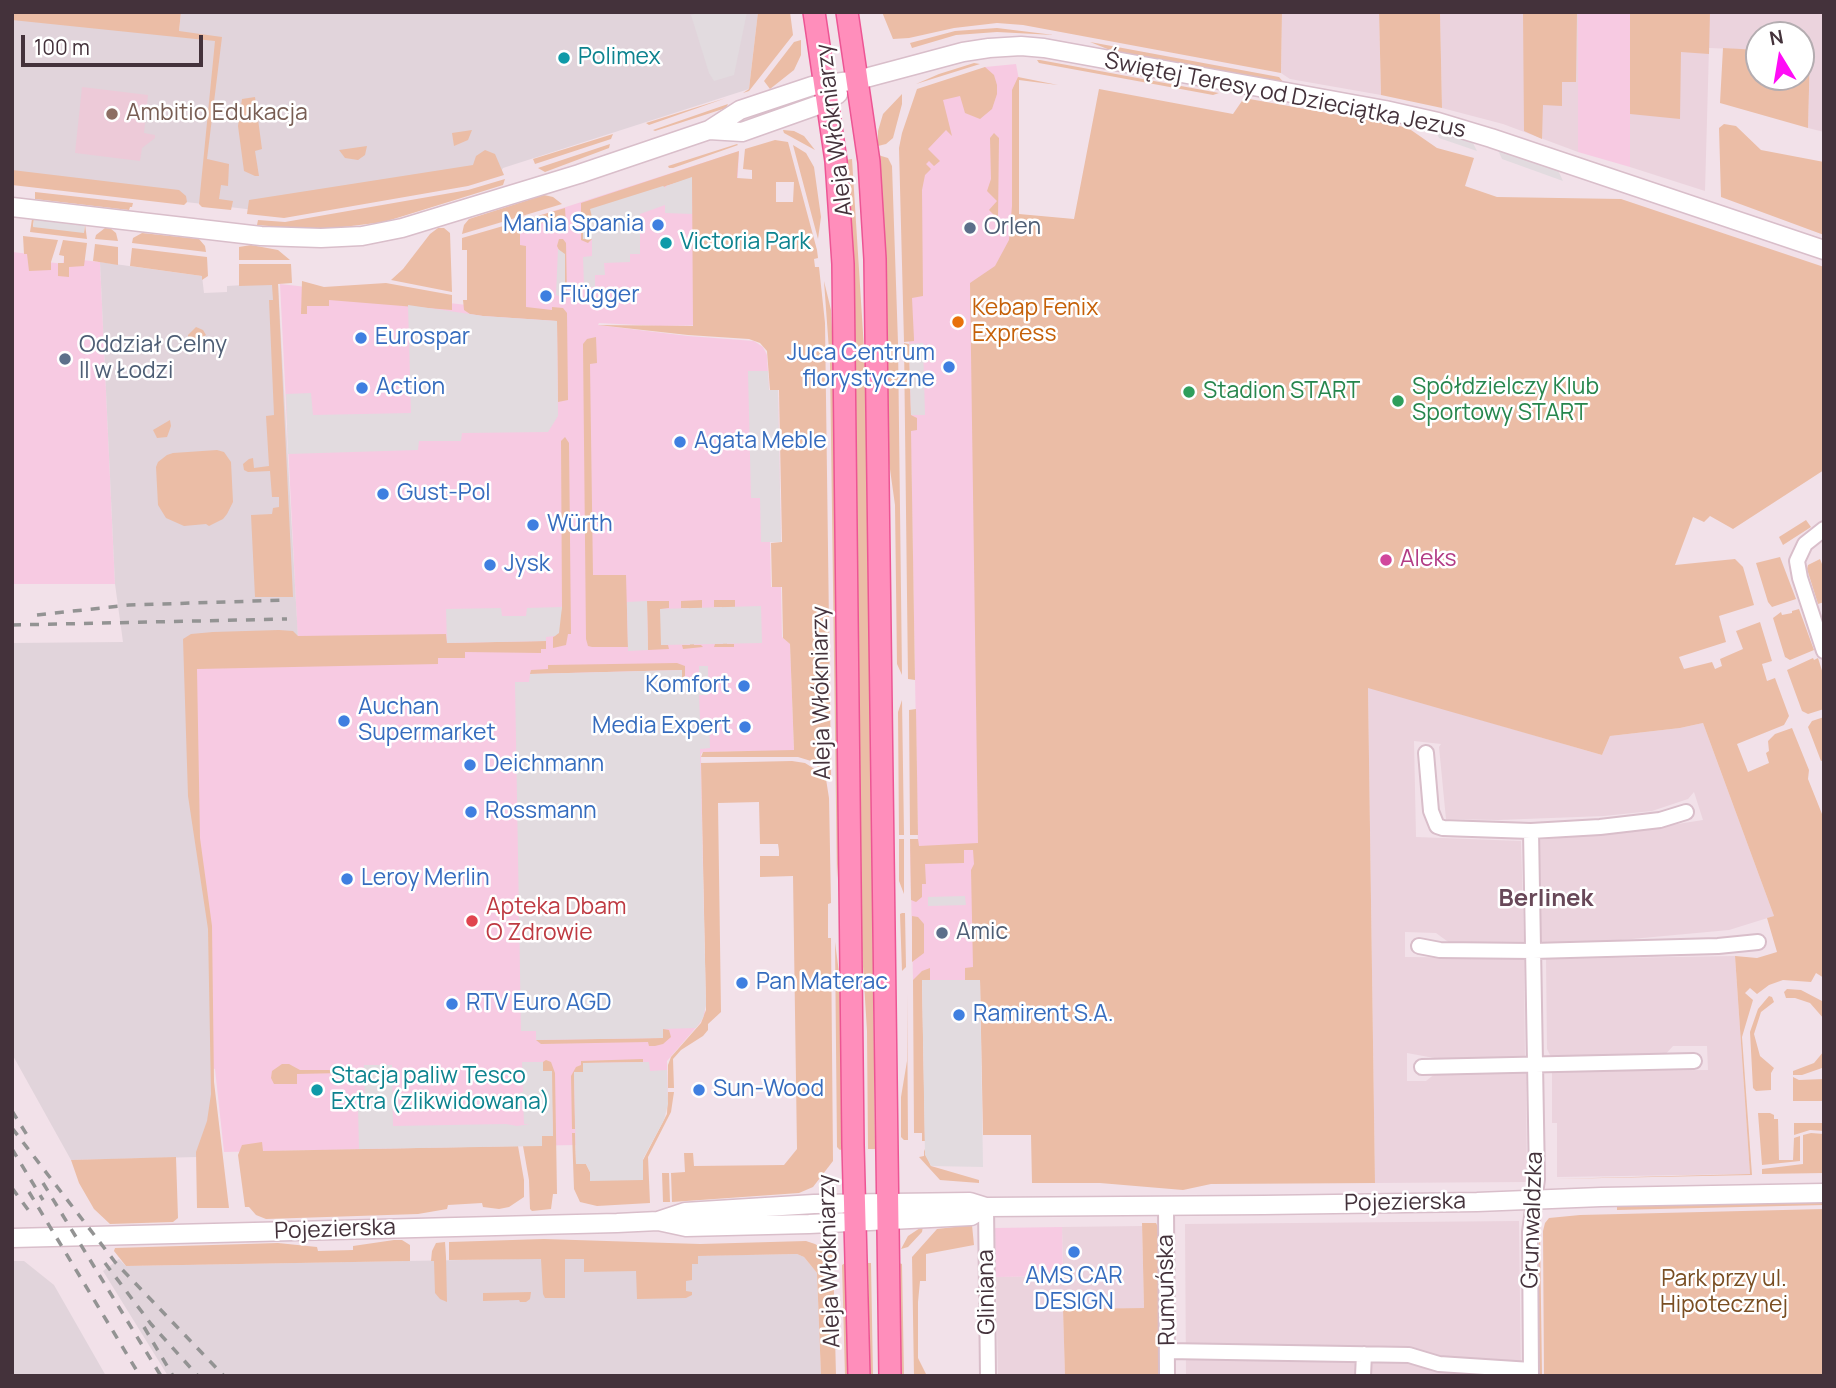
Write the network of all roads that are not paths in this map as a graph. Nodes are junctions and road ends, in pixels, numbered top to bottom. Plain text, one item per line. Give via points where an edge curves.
1 (814, 12) edge
2 (847, 12) edge
3 (858, 80) junction
4 (827, 92) junction
5 (12, 207) edge
6 (1824, 250) edge
7 (1824, 529) edge
8 (1824, 650) edge
9 (1426, 753) dead end
10 (1686, 812) dead end
11 (1531, 831) junction
12 (1758, 942) dead end
13 (1419, 946) dead end
14 (1533, 951) junction
15 (1694, 1061) dead end
16 (1536, 1065) junction
17 (1422, 1067) dead end
18 (1824, 1193) edge
19 (1534, 1200) junction
20 (1166, 1205) junction
21 (986, 1207) junction
22 (886, 1212) junction
23 (855, 1213) junction
24 (12, 1238) edge
25 (1167, 1350) junction
26 (1364, 1354) junction
27 (1531, 1373) edge
28 (859, 1376) edge
29 (890, 1376) edge
30 (988, 1376) edge
31 (1167, 1376) edge
32 (1363, 1376) edge

1 - 4 main road, Aleja Włókniarzy
2 - 3 main road, Aleja Włókniarzy
3 - 4 street, Świętej Teresy od Dzieciątka Jezus
3 - 6 street, Świętej Teresy od Dzieciątka Jezus via 976,50 1044,48 1438,122
3 - 22 main road, Aleja Włókniarzy via 869,162 875,270
4 - 5 street, Świętej Teresy od Dzieciątka Jezus via 740,110 709,130 579,174 422,223 362,236 261,236
4 - 23 main road, Aleja Włókniarzy via 840,209 844,303
7 - 8 street via 1805,544 1797,561
9 - 11 street via 1431,811 1437,826
10 - 11 street via 1660,820
11 - 14 street, Grunwaldzka
12 - 14 street
13 - 14 street
14 - 16 street, Grunwaldzka
15 - 16 street
16 - 17 street
16 - 19 street, Grunwaldzka
18 - 19 street, Pojezierska
19 - 20 street, Pojezierska
19 - 27 street, Grunwaldzka
20 - 21 street, Pojezierska
20 - 25 street, Rumuńska
21 - 22 street, Pojezierska via 971,1216
21 - 30 street, Gliniana
22 - 23 street, Pojezierska
22 - 29 main road, Aleja Włókniarzy
23 - 24 street, Pojezierska via 685,1212 658,1221
23 - 28 main road, Aleja Włókniarzy
25 - 26 street
25 - 31 street, Rumuńska
26 - 27 street via 1409,1355 1439,1364
26 - 32 street

